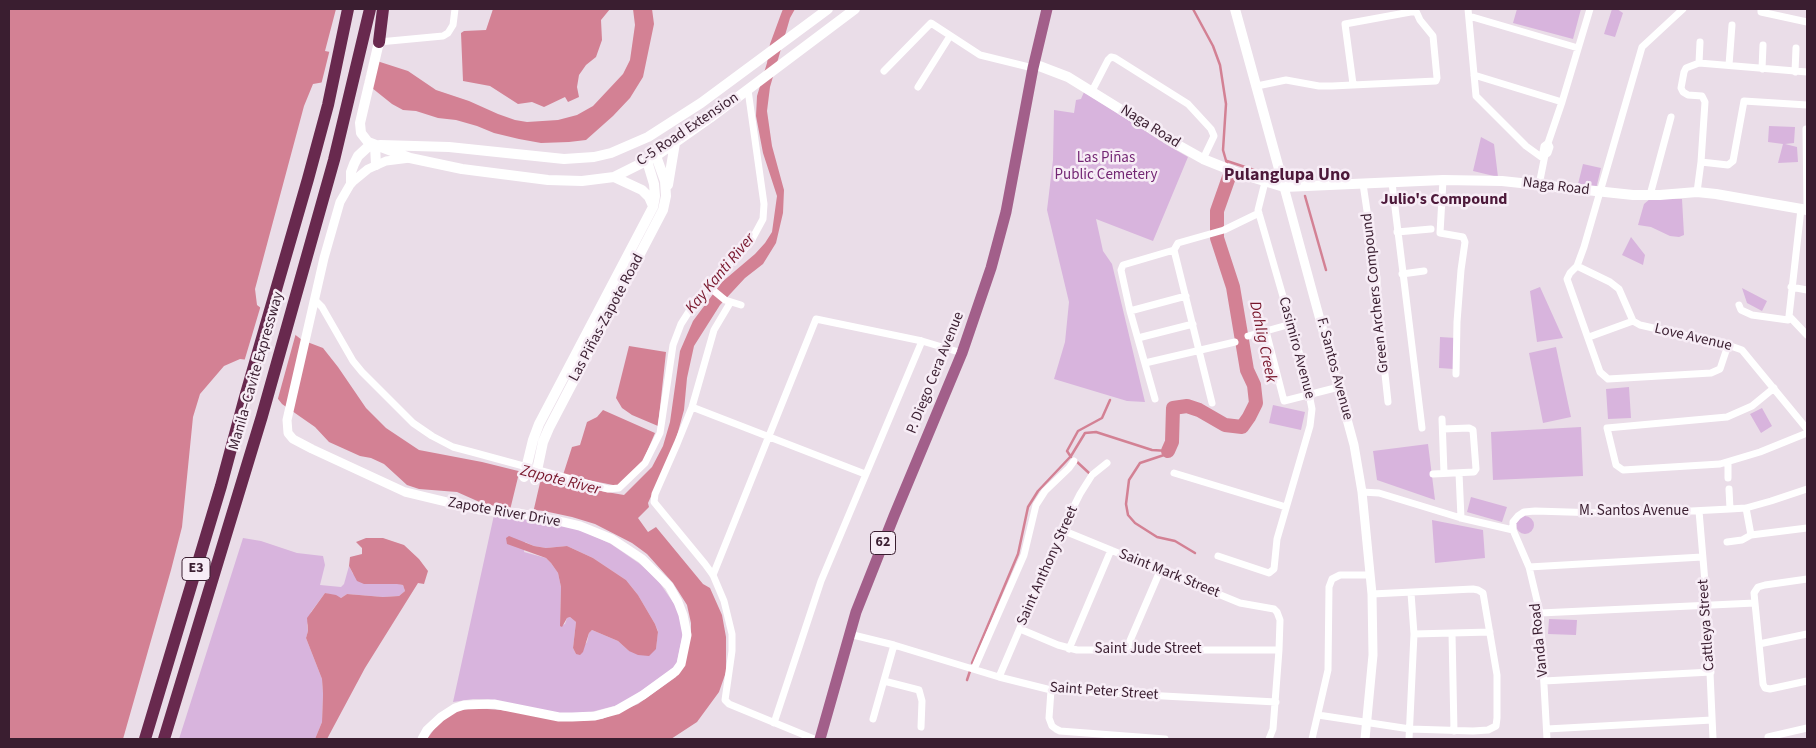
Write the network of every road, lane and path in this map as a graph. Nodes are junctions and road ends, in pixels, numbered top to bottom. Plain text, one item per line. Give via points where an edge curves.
1 (348, 9) edge
2 (370, 9) edge
3 (383, 9) edge
4 (455, 9) edge
5 (828, 9) edge
6 (855, 9) edge
7 (1047, 9) edge
8 (1236, 9) edge
9 (1590, 9) edge
10 (1762, 9) edge
11 (1415, 10) edge
12 (1679, 10) edge
13 (1469, 12) edge
14 (1807, 22) edge
15 (1732, 25) dead end
16 (950, 36) junction
17 (1700, 42) dead end
18 (1763, 45) dead end
19 (379, 46) junction
20 (1578, 48) junction
21 (1796, 48) dead end
22 (1699, 63) junction
23 (1033, 66) junction
24 (1729, 66) junction
25 (1762, 68) junction
26 (884, 71) dead end
27 (1795, 72) junction
28 (1807, 72) edge
29 (1474, 75) junction
30 (738, 76) junction
31 (1353, 84) junction
32 (1257, 86) junction
33 (918, 87) dead end
34 (751, 88) junction
35 (1092, 91) junction
36 (1562, 102) junction
37 (1807, 105) edge
38 (1671, 117) dead end
39 (1806, 129) dead end
40 (675, 143) junction
41 (375, 145) junction
42 (1544, 157) junction
43 (410, 158) junction
44 (652, 158) junction
45 (1203, 159) junction
46 (1701, 162) junction
47 (376, 164) junction
48 (614, 177) junction
49 (1443, 180) junction
50 (1265, 182) junction
51 (351, 183) junction
52 (1392, 183) junction
53 (1363, 184) junction
54 (1539, 185) junction
55 (1284, 187) junction
56 (1697, 192) junction
57 (1599, 193) junction
58 (1650, 195) junction
59 (666, 196) junction
60 (653, 207) junction
61 (1805, 209) edge
62 (1258, 212) junction
63 (1431, 229) dead end
64 (1397, 232) junction
65 (1174, 250) junction
66 (1577, 266) junction
67 (1424, 271) dead end
68 (1402, 274) junction
69 (710, 287) junction
70 (1791, 287) junction
71 (1807, 290) edge
72 (1186, 296) junction
73 (315, 300) junction
74 (728, 301) junction
75 (741, 305) dead end
76 (1739, 305) dead end
77 (1130, 311) junction
78 (1789, 316) junction
79 (1633, 321) junction
80 (1193, 324) junction
81 (1291, 324) junction
82 (1266, 331) junction
83 (1807, 335) edge
84 (1248, 336) dead end
85 (1589, 337) junction
86 (1138, 338) junction
87 (922, 341) junction
88 (1236, 342) dead end
89 (1728, 345) junction
90 (1199, 350) junction
91 (962, 353) junction
92 (1145, 363) junction
93 (1456, 374) dead end
94 (1339, 387) junction
95 (1774, 388) junction
96 (1310, 395) junction
97 (1156, 399) dead end
98 (1388, 402) dead end
99 (1212, 403) dead end
100 (692, 407) junction
101 (1442, 418) dead end
102 (1422, 428) dead end
103 (1443, 429) junction
104 (1807, 431) edge
105 (769, 438) junction
106 (1074, 461) dead end
107 (1728, 462) junction
108 (1107, 463) dead end
109 (1174, 473) dead end
110 (1444, 473) junction
111 (1459, 473) junction
112 (865, 474) junction
113 (1433, 474) dead end
114 (524, 477) dead end
115 (1728, 478) dead end
116 (535, 480) dead end
117 (1729, 489) dead end
118 (1807, 489) edge
119 (1362, 492) junction
120 (1286, 507) junction
121 (1746, 508) junction
122 (1730, 509) junction
123 (1699, 511) junction
124 (1461, 518) junction
125 (1807, 528) edge
126 (1062, 530) junction
127 (1512, 530) junction
128 (1751, 534) junction
129 (1727, 542) dead end
130 (1111, 550) junction
131 (1218, 556) dead end
132 (1702, 557) junction
133 (1529, 568) junction
134 (1160, 571) junction
135 (713, 575) junction
136 (1370, 575) junction
137 (1807, 579) edge
138 (1411, 592) junction
139 (1372, 594) junction
140 (1755, 603) junction
141 (1707, 606) junction
142 (1540, 613) junction
143 (1020, 629) junction
144 (1490, 632) junction
145 (1452, 633) junction
146 (849, 634) junction
147 (1414, 634) junction
148 (1807, 634) edge
149 (1759, 644) junction
150 (894, 645) junction
151 (1069, 649) junction
152 (1126, 650) junction
153 (1279, 650) junction
154 (974, 669) junction
155 (1711, 672) junction
156 (999, 677) junction
157 (884, 680) junction
158 (1544, 681) junction
159 (1807, 682) edge
160 (1051, 690) junction
161 (1276, 702) junction
162 (1318, 716) junction
163 (873, 719) dead end
164 (1712, 720) junction
165 (774, 723) junction
166 (1368, 723) junction
167 (920, 727) dead end
168 (1807, 728) edge
169 (1410, 729) junction
170 (1547, 729) junction
171 (1454, 731) junction
172 (1473, 731) junction
173 (1133, 738) edge
174 (145, 739) edge
175 (164, 739) edge
176 (422, 739) edge
177 (814, 739) edge
178 (820, 739) edge
179 (1165, 739) edge
180 (1269, 739) edge
181 (1312, 739) edge
182 (1365, 739) edge
183 (1409, 739) edge
184 (1475, 739) edge
185 (1547, 739) edge
186 (1713, 739) edge
187 (1768, 739) edge

1 - 174 highway, Manila–Cavite Expressway / E3 via 328,105 221,486
2 - 175 highway, Manila–Cavite Expressway / E3 via 347,110 288,324
3 - 19 highway
4 - 19 street via 451,29 443,36
5 - 30 main road, C-5 Road Extension
6 - 34 main road, C-5 Road Extension
7 - 23 main road, P. Diego Cera Avenue / 62
8 - 32 main road, F. Santos Avenue
9 - 20 street
10 - 14 street via 1761,12
11 - 31 street via 1345,24
11 - 31 street via 1433,36 1436,81
12 - 57 street via 1642,47
13 - 20 street
13 - 29 street
15 - 24 street
16 - 23 street via 980,55
16 - 26 street via 931,23
16 - 33 street
17 - 22 street
18 - 25 street
19 - 41 main road via 361,118 361,133 365,140
20 - 36 street
21 - 27 street
22 - 24 street
22 - 46 street via 1684,72 1681,88 1685,94 1702,96 1705,102
23 - 35 main road, Naga Road via 1068,77
23 - 91 main road, P. Diego Cera Avenue / 62 via 1004,222
24 - 25 street
25 - 27 street
27 - 28 street
29 - 36 street
29 - 42 street via 1476,96 1526,146
30 - 34 main road
30 - 41 main road, C-5 Road Extension via 648,137 626,148 594,157 564,159 449,147
31 - 32 street via 1319,86 1286,80
32 - 55 main road, F. Santos Avenue
34 - 40 main road, C-5 Road Extension
34 - 69 street via 764,204 762,219 750,243
35 - 45 main road, Naga Road
35 - 45 street via 1108,60 1115,58 1188,104 1212,129 1214,136
36 - 42 street via 1548,143 1544,146
37 - 46 street via 1744,102 1733,161 1728,165
38 - 58 street
39 - 61 street
40 - 44 main road, C-5 Road Extension
40 - 59 main road
41 - 43 main road, C-5 Road Extension
41 - 47 main road
41 - 51 main road via 358,156 351,172
42 - 54 street
43 - 47 street, Zapote River Drive
43 - 48 main road, C-5 Road Extension via 462,169 548,180 582,181
44 - 48 main road, C-5 Road Extension
44 - 59 main road, Las Piñas-Zapote Road via 665,182
44 - 60 main road, Las Piñas-Zapote Road
45 - 50 main road, Naga Road
46 - 56 street
47 - 51 street, Zapote River Drive
48 - 60 main road via 642,190
49 - 52 main road, Naga Road
49 - 54 main road, Naga Road
49 - 93 street via 1440,233 1463,237 1465,242
50 - 55 main road, Naga Road
50 - 62 street, Casimiro Avenue
51 - 73 street, Zapote River Drive via 338,209
52 - 53 main road, Naga Road
52 - 64 street
53 - 55 main road, Naga Road
53 - 98 street, Green Archers Compound via 1377,278
54 - 57 main road, Naga Road
55 - 94 street, F. Santos Avenue
56 - 58 main road, Naga Road
56 - 61 main road, Naga Road
57 - 58 main road, Naga Road
57 - 66 street
59 - 116 main road, Las Piñas-Zapote Road via 658,222 549,428
60 - 114 main road, Las Piñas-Zapote Road via 539,424
61 - 70 street
62 - 65 street via 1224,230 1178,243
62 - 81 street, Casimiro Avenue
63 - 64 street
64 - 68 street
65 - 72 street
65 - 77 street via 1123,265 1121,270
66 - 79 street, Love Avenue via 1619,289
66 - 85 street via 1568,279
67 - 68 street
68 - 102 street
69 - 73 street via 694,302 673,345 656,443 634,476 613,489 453,447 427,433 362,372
69 - 74 street
70 - 71 street
70 - 78 street
72 - 77 street
72 - 80 street
73 - 176 street, Zapote River Drive via 287,420 288,433 293,439 405,492 480,510 563,522 612,539 642,558 661,576 678,602 686,624 681,664 671,676 629,704 606,714 572,717 494,704 464,705 441,716
74 - 75 street
74 - 100 street via 714,330
76 - 78 street via 1741,310 1752,315 1788,320
77 - 86 street
78 - 83 street
79 - 85 street, Love Avenue
79 - 89 street, Love Avenue via 1672,334
80 - 86 street
80 - 90 street
81 - 82 street
81 - 96 street, Casimiro Avenue
82 - 84 street
82 - 96 street via 1283,400
85 - 89 street via 1600,372 1612,379 1711,374 1720,368
86 - 92 street
87 - 91 street
87 - 105 street via 816,319
87 - 112 street
88 - 90 street
89 - 95 street, Love Avenue via 1742,350
90 - 92 street
90 - 99 street
91 - 146 main road, P. Diego Cera Avenue / 62
92 - 97 street
94 - 96 street
94 - 119 street, F. Santos Avenue
95 - 104 street, Love Avenue
95 - 107 street via 1752,406 1726,417 1607,428 1616,465 1624,470
96 - 120 street, Casimiro Avenue via 1310,426
100 - 105 street
100 - 135 street via 654,494 654,502
101 - 103 street
103 - 110 street
103 - 111 street via 1474,430 1476,471
104 - 107 street
105 - 112 street
105 - 135 street
106 - 154 street via 1036,505 1024,555
107 - 115 street
108 - 126 street, Saint Anthony Street via 1092,475
109 - 120 street
110 - 111 street
110 - 113 street
111 - 124 street
112 - 165 street via 821,581
117 - 122 street
118 - 121 street, M. Santos Avenue
119 - 124 street via 1379,493
119 - 136 street, F. Santos Avenue
120 - 131 street, Casimiro Avenue via 1272,572
121 - 122 street, M. Santos Avenue
121 - 128 street
122 - 123 street, M. Santos Avenue
123 - 127 street, M. Santos Avenue via 1633,514 1524,512 1513,522
123 - 132 street, Cattleya Street
124 - 127 street
125 - 128 street
126 - 130 street, Saint Mark Street
126 - 143 street, Saint Anthony Street
127 - 133 street, Vanda Road
128 - 129 street via 1742,540
130 - 134 street, Saint Mark Street
130 - 151 street
132 - 133 street
132 - 141 street, Cattleya Street
133 - 142 street, Vanda Road
134 - 152 street
134 - 153 street, Saint Mark Street via 1240,603 1274,609 1280,620
135 - 165 street via 724,601 732,634 725,700
136 - 139 street, F. Santos Avenue
136 - 162 street via 1340,575 1332,579 1329,587 1328,670
137 - 140 street via 1758,587 1754,593
138 - 139 street
138 - 144 street via 1481,591 1485,597
138 - 147 street
139 - 166 street, F. Santos Avenue via 1373,655
140 - 141 street
140 - 149 street
141 - 142 street
141 - 155 street, Cattleya Street
142 - 158 street, Vanda Road
143 - 151 street, Saint Jude Street
143 - 156 street, Saint Anthony Street
144 - 145 street
144 - 172 street via 1497,675 1497,723 1492,729
145 - 147 street
145 - 171 street
146 - 150 street, Saint Peter Street
146 - 178 main road, P. Diego Cera Avenue / 62
147 - 169 street
148 - 149 street
149 - 159 street via 1765,688
150 - 154 street, Saint Peter Street
150 - 157 street
151 - 152 street, Saint Jude Street
152 - 153 street, Saint Jude Street
153 - 161 street
154 - 156 street, Saint Peter Street
155 - 158 street
155 - 164 street, Cattleya Street
156 - 160 street, Saint Peter Street
157 - 163 street
157 - 167 street via 919,690 922,701
158 - 170 street, Vanda Road
160 - 161 street, Saint Peter Street
160 - 173 street via 1050,718 1056,729
161 - 180 street
162 - 166 street
162 - 181 street
164 - 170 street
164 - 186 street, Cattleya Street
165 - 177 street
166 - 169 street
166 - 182 street, F. Santos Avenue
168 - 187 street
169 - 171 street
169 - 183 street
170 - 185 street, Vanda Road
171 - 172 street
172 - 184 street
173 - 179 street

